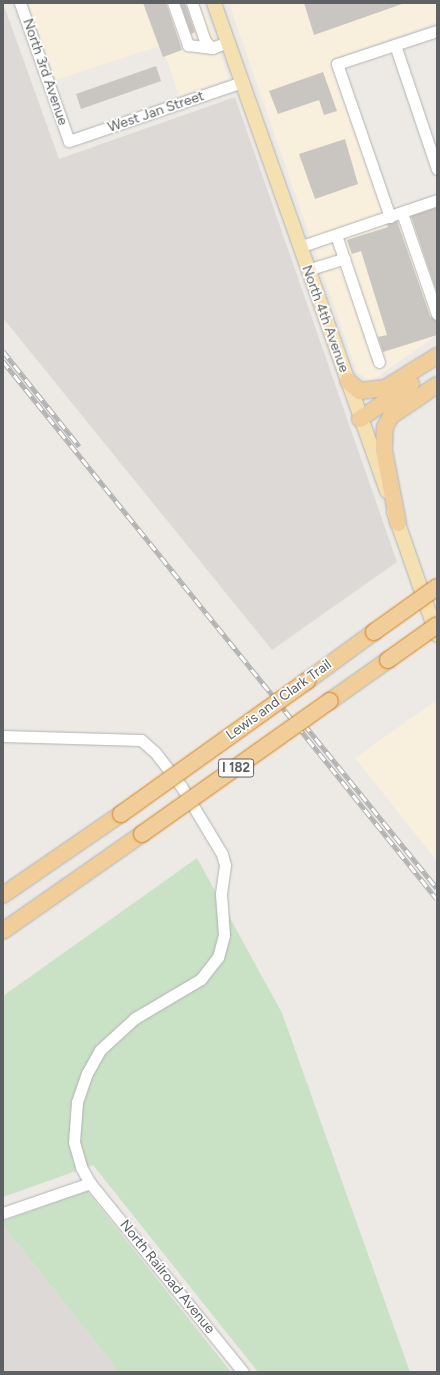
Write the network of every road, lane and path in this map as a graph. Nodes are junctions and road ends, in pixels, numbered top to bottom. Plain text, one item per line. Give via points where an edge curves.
1 (20, 3) edge
2 (173, 3) edge
3 (183, 3) edge
4 (214, 3) edge
5 (193, 5) edge
6 (177, 14) junction
7 (198, 23) junction
8 (182, 29) junction
9 (437, 31) edge
10 (186, 42) junction
11 (228, 42) junction
12 (395, 45) junction
13 (212, 48) junction
14 (242, 82) junction
15 (69, 141) joint
16 (437, 169) edge
17 (437, 200) edge
18 (402, 213) junction
19 (390, 217) junction
20 (336, 235) junction
21 (299, 247) junction
22 (344, 258) junction
23 (308, 270) junction
24 (437, 314) edge
25 (437, 356) edge
26 (379, 362) dead end
27 (437, 366) edge
28 (348, 381) junction
29 (437, 385) edge
30 (391, 416) junction
31 (360, 419) junction
32 (398, 523) junction
33 (437, 587) edge
34 (437, 625) edge
35 (437, 635) edge
36 (3, 736) edge
37 (28, 878) junction
38 (3, 890) edge
39 (3, 895) edge
40 (3, 931) edge
41 (90, 1183) junction
42 (3, 1213) edge
43 (243, 1372) edge

1 - 15 street, North 3rd Avenue
2 - 6 street
3 - 6 street
4 - 11 main road, North 4th Avenue
5 - 7 street
5 - 8 street
6 - 8 street
7 - 10 street
7 - 13 street via 205,41
8 - 10 street
9 - 12 street
10 - 13 street via 188,45
11 - 13 street
11 - 14 main road, North 4th Avenue
12 - 16 street
12 - 19 street via 337,64
14 - 15 street, West Jan Street
14 - 21 main road, North 4th Avenue
17 - 18 street
18 - 19 street
18 - 24 street
19 - 20 street
20 - 21 street
20 - 22 street
21 - 23 main road, North 4th Avenue
22 - 23 street
22 - 26 street
23 - 28 main road, North 4th Avenue
25 - 28 highway via 385,388 360,391
27 - 31 highway
28 - 31 main road, North 4th Avenue
29 - 30 highway
30 - 31 highway
30 - 32 highway via 385,427 384,450
31 - 32 main road, North 4th Avenue
32 - 35 main road, North 4th Avenue
33 - 37 highway, Lewis and Clark Trail / I 182, bridge
34 - 40 highway, I 182, bridge
36 - 41 street, North Railroad Avenue via 76,740 132,738 146,743 198,811 225,861 221,894 223,941 214,965 193,985 144,1012 116,1032 86,1073 77,1102 74,1142 79,1162
37 - 38 highway
37 - 39 highway, Lewis and Clark Trail / I 182
41 - 42 street
41 - 43 street, North Railroad Avenue

